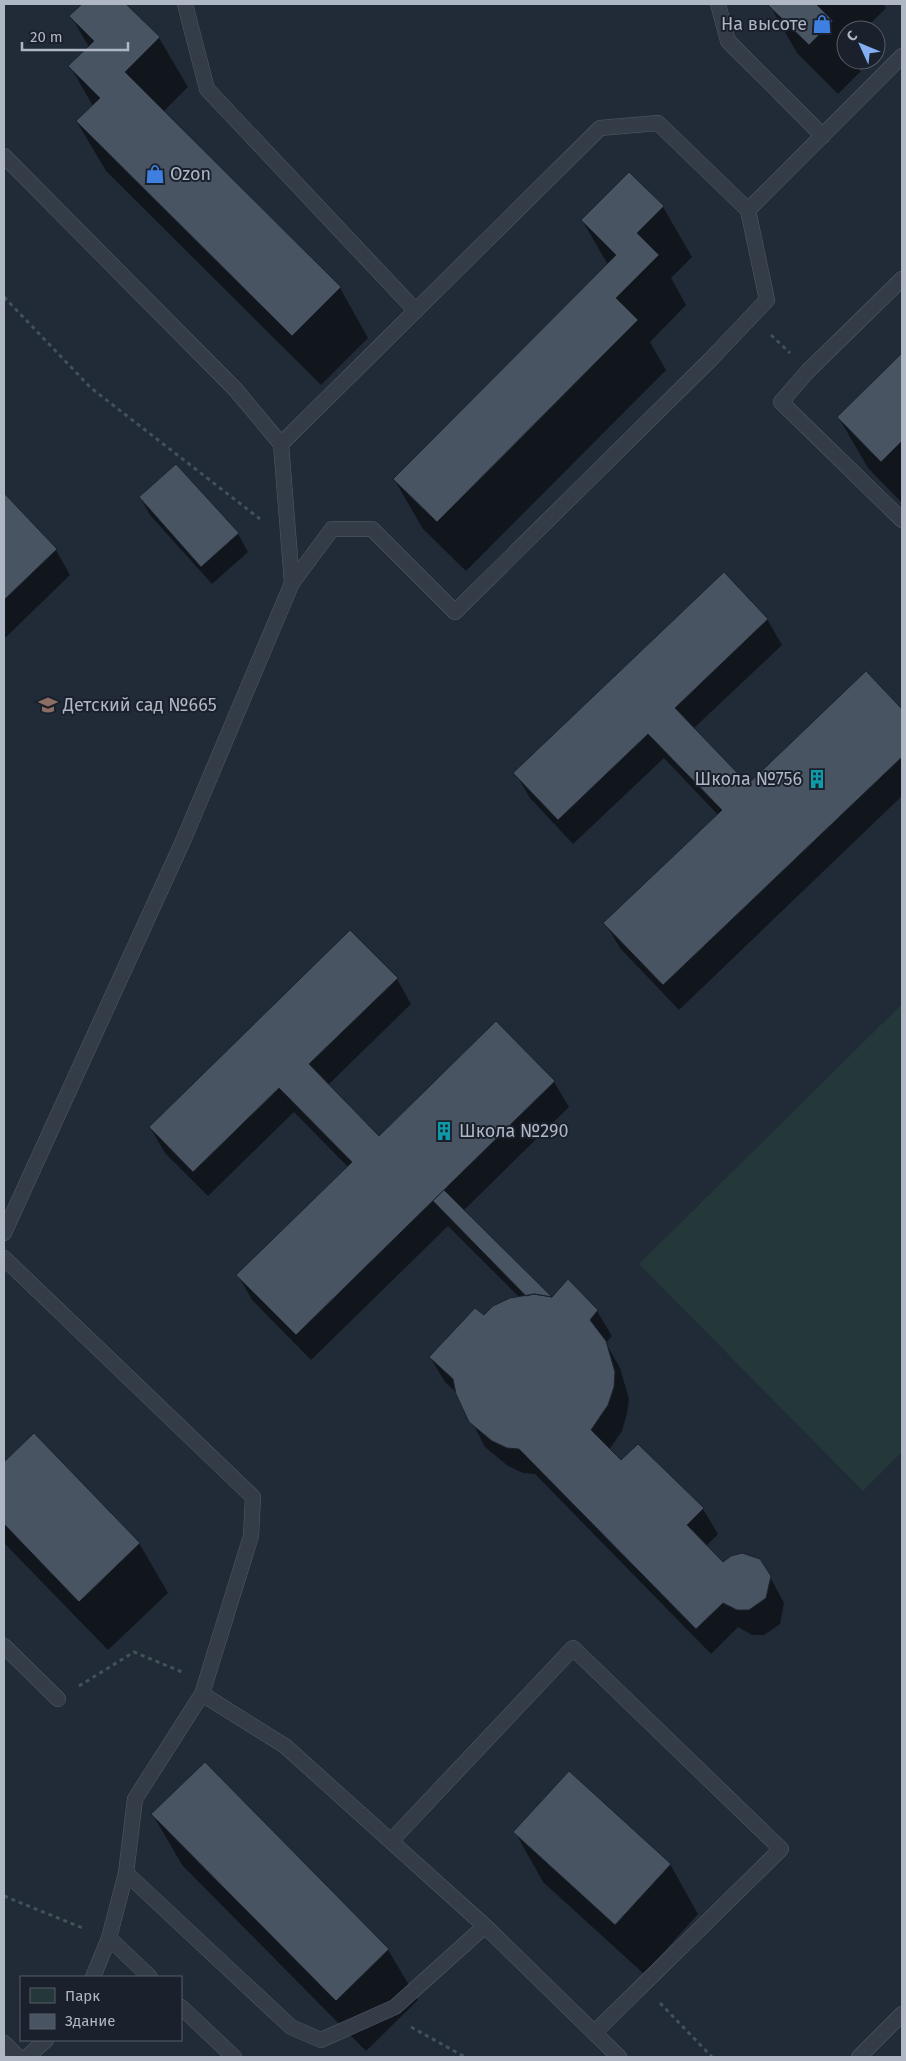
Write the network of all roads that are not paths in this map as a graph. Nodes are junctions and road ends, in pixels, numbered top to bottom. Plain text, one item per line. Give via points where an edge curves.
1 (185, 4) edge
2 (718, 4) edge
3 (902, 56) edge
4 (822, 136) junction
5 (4, 156) edge
6 (748, 210) junction
7 (902, 279) edge
8 (416, 311) junction
9 (281, 444) junction
10 (902, 520) edge
11 (292, 583) junction
12 (4, 1233) edge
13 (4, 1258) edge
14 (4, 1646) edge
15 (204, 1688) junction
16 (58, 1699) road end
17 (391, 1841) junction
18 (126, 1873) junction
19 (485, 1926) junction
20 (109, 1938) junction
21 (93, 1976) edge
22 (149, 1976) edge
23 (182, 2008) edge
24 (902, 2014) edge
25 (594, 2033) junction
26 (45, 2041) edge
27 (4, 2043) edge
28 (18, 2057) edge
29 (27, 2057) edge
30 (234, 2057) edge
31 (619, 2057) edge
32 (859, 2057) edge

1 - 8 lane via 207,89
2 - 4 lane via 728,41
3 - 4 lane
4 - 6 lane
5 - 9 lane via 235,389
6 - 8 lane via 658,123 600,128
6 - 11 lane via 767,300 455,612 372,529 332,530
7 - 10 lane via 781,402
8 - 9 lane
9 - 11 lane
11 - 12 lane via 183,841
13 - 15 lane via 253,1497 251,1536
14 - 16 lane
15 - 17 lane via 286,1746
15 - 18 lane via 135,1799
17 - 19 lane
17 - 25 lane via 573,1648 781,1849
18 - 19 lane via 291,2027 321,2040 395,2007
18 - 20 lane
19 - 25 lane
20 - 21 lane
20 - 22 lane
23 - 30 lane
24 - 32 lane
25 - 31 lane
26 - 29 lane
27 - 28 lane

